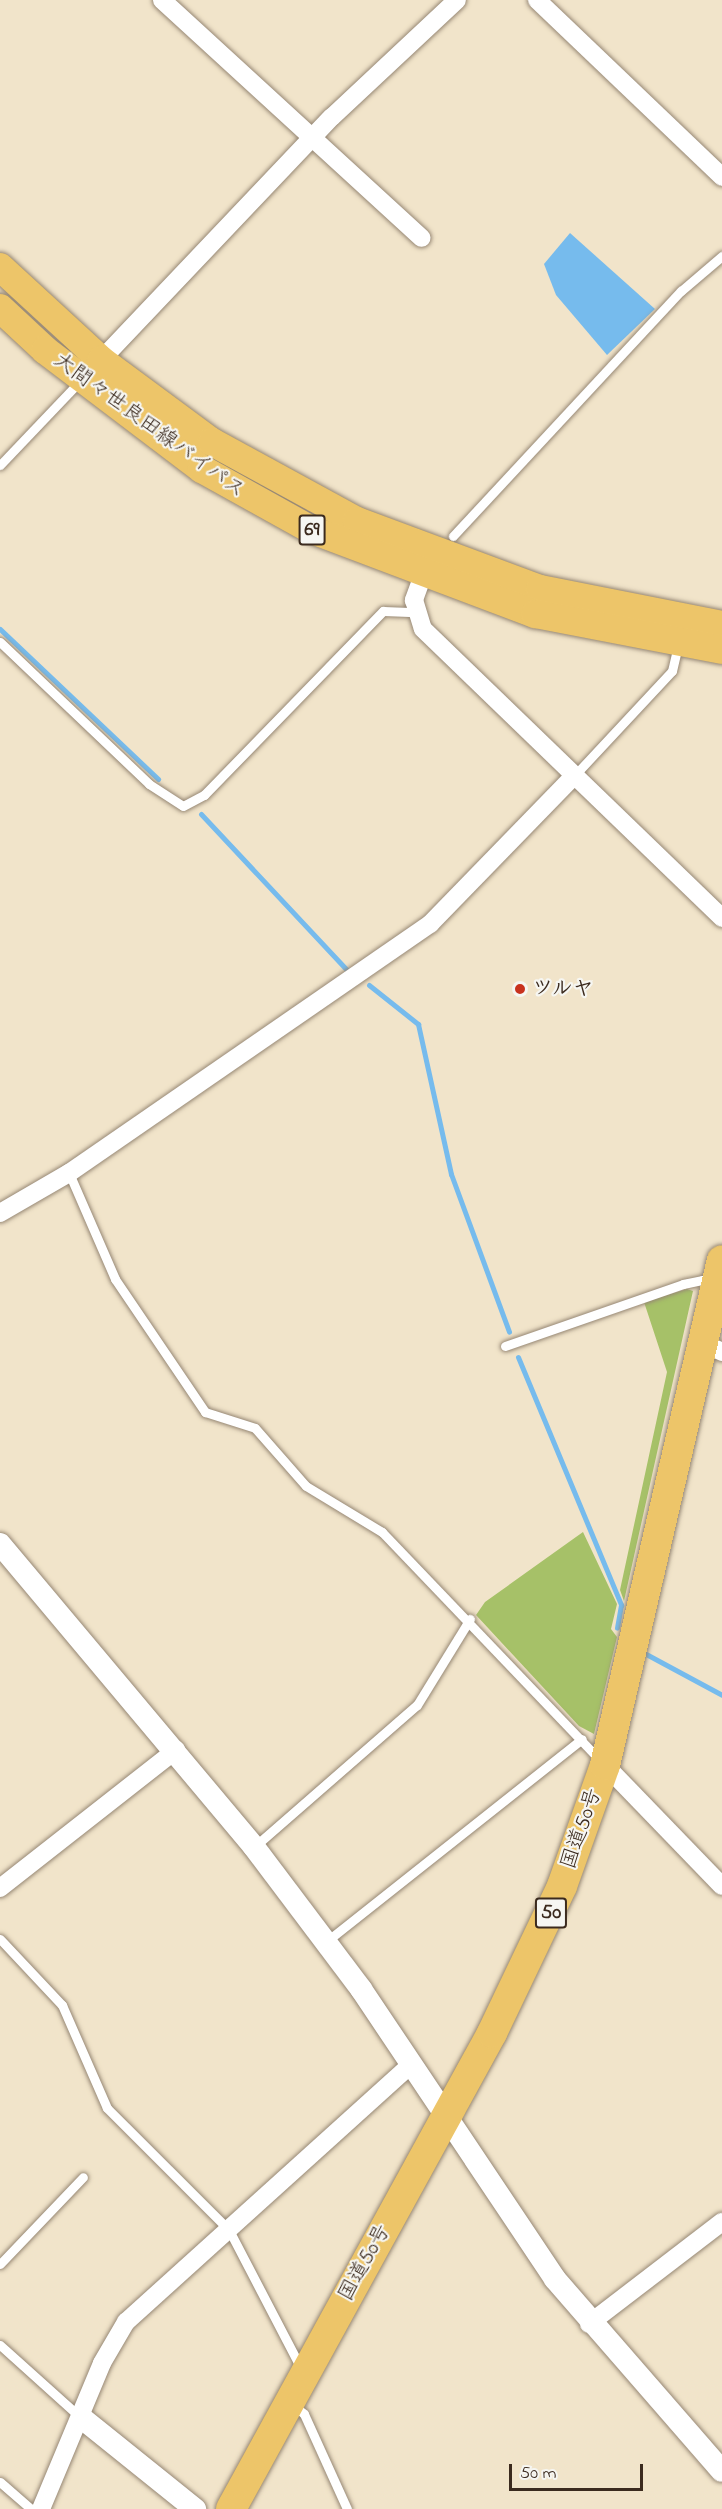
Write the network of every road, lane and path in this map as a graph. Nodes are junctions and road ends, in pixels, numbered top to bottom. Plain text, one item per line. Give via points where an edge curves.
1 (162, 0) edge
2 (458, 0) edge
3 (537, 0) edge
4 (312, 138) junction
5 (718, 167) edge
6 (422, 238) dead end
7 (722, 256) edge
8 (0, 267) edge
9 (0, 308) edge
10 (91, 369) junction
11 (0, 465) edge
12 (453, 536) dead end
13 (423, 575) junction
14 (416, 612) junction
15 (722, 625) edge
16 (0, 642) edge
17 (679, 643) junction
18 (722, 650) edge
19 (573, 777) junction
20 (722, 918) edge
21 (69, 1173) junction
22 (0, 1213) edge
23 (719, 1274) edge
24 (505, 1346) dead end
25 (712, 1348) edge
26 (0, 1544) edge
27 (470, 1619) junction
28 (582, 1739) junction
29 (176, 1750) junction
30 (605, 1765) junction
31 (254, 1847) junction
32 (722, 1886) edge
33 (0, 1888) edge
34 (0, 1939) edge
35 (327, 1941) junction
36 (412, 2064) junction
37 (445, 2118) junction
38 (83, 2177) dead end
39 (722, 2222) edge
40 (229, 2230) junction
41 (0, 2264) edge
42 (589, 2324) junction
43 (0, 2345) edge
44 (305, 2372) junction
45 (288, 2402) junction
46 (83, 2419) junction
47 (722, 2471) edge
48 (0, 2482) edge
49 (31, 2509) edge
50 (41, 2509) edge
51 (195, 2509) edge
52 (231, 2509) edge
53 (347, 2509) edge

1 - 4 street
2 - 4 street
3 - 5 street
4 - 6 street
4 - 10 street
7 - 12 lane via 681,291
8 - 10 main road, 大間々世良田線バイパス / 69
9 - 10 main road, 大間々世良田線バイパス / 69
10 - 11 lane
10 - 13 main road, 大間々世良田線バイパス / 69 via 252,500
10 - 15 main road, 大間々世良田線バイパス / 69 via 212,442 357,521 540,589
13 - 14 street
13 - 17 main road, 大間々世良田線バイパス / 69 via 536,614
14 - 16 lane via 383,610 204,795 183,806 149,784
14 - 19 street via 423,628
17 - 18 main road, 大間々世良田線バイパス / 69
17 - 19 lane via 672,671
19 - 20 street
19 - 21 street via 430,924
21 - 22 street
21 - 27 lane via 115,1279 205,1412 255,1428 306,1486 382,1532
23 - 24 lane
23 - 25 highway, 国道50号 / 50
25 - 30 highway, 国道50号 / 50
26 - 29 street via 78,1644
27 - 28 lane
27 - 31 lane via 417,1705
28 - 30 lane
28 - 35 lane
29 - 31 street
29 - 33 street
30 - 32 street
30 - 37 highway, 国道50号 / 50 via 552,1911
31 - 35 street
34 - 40 lane via 62,2005 107,2108
35 - 36 street
36 - 37 street
36 - 40 street
37 - 42 street
37 - 44 highway, 国道50号 / 50
38 - 41 lane
39 - 42 street
40 - 44 lane via 295,2364
40 - 46 street via 126,2322 102,2363
42 - 47 street
43 - 46 lane
44 - 45 highway, 国道50号 / 50
45 - 52 highway, 国道50号 / 50
45 - 53 lane via 304,2414
46 - 50 street
46 - 51 street
48 - 49 lane

